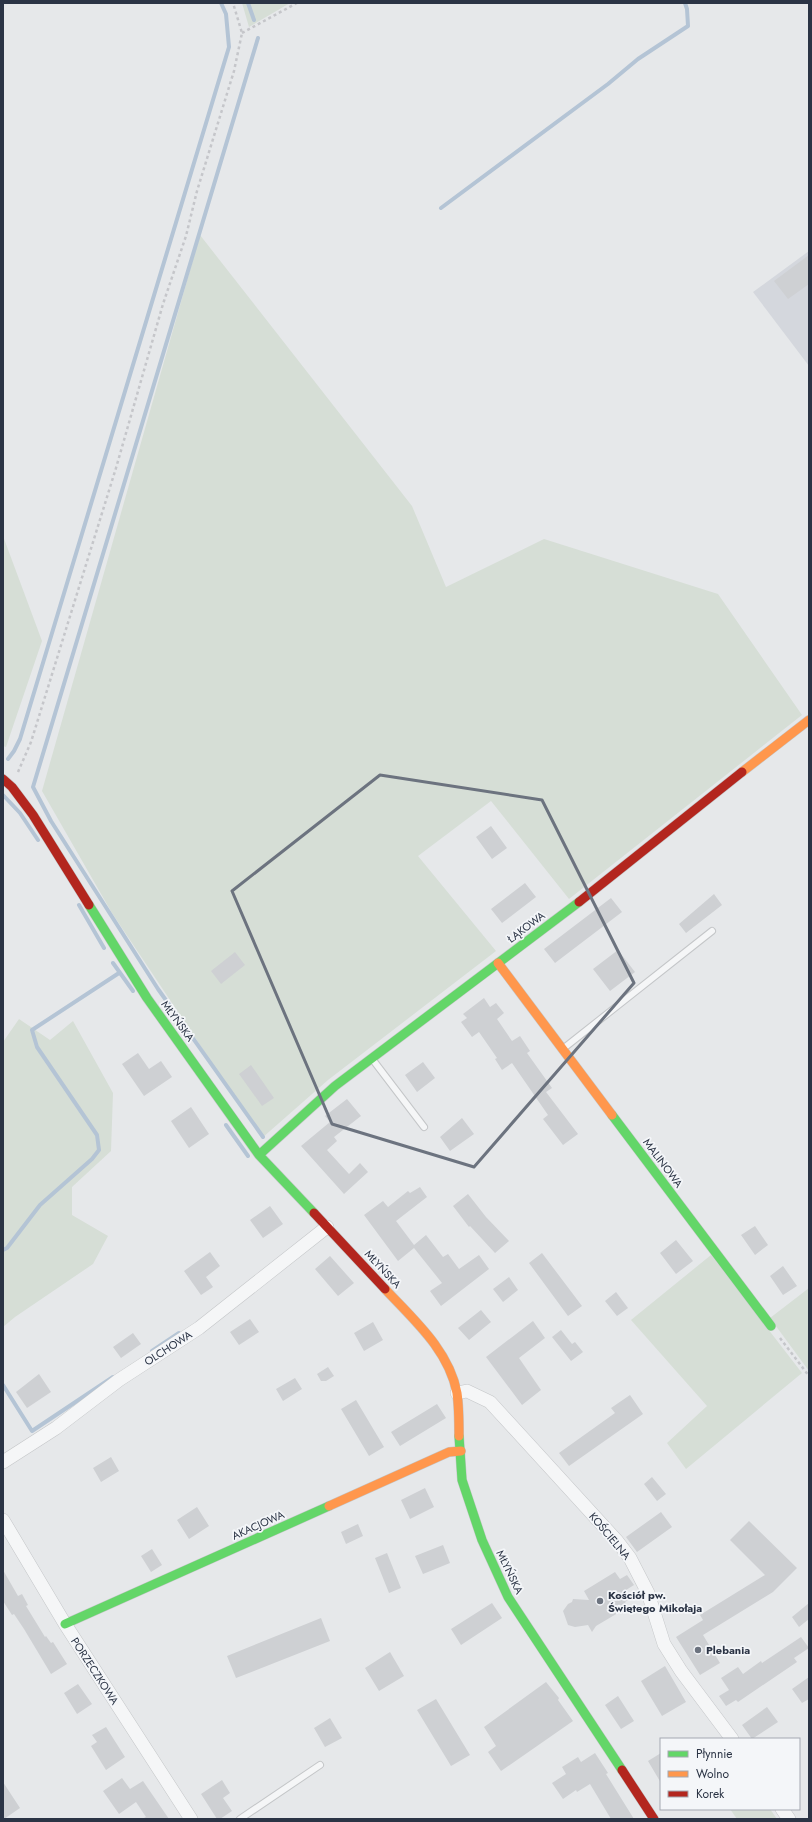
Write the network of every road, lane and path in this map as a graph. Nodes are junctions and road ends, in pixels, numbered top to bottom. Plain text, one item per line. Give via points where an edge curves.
1 (233, 3) edge
2 (297, 3) edge
3 (242, 33) junction
4 (809, 720) edge
5 (3, 779) edge
6 (12, 787) junction
7 (712, 931) dead end
8 (498, 963) junction
9 (563, 1049) junction
10 (372, 1058) junction
11 (424, 1127) dead end
12 (259, 1155) junction
13 (327, 1226) junction
14 (771, 1326) joint
15 (809, 1376) edge
16 (457, 1393) junction
17 (461, 1451) junction
18 (3, 1462) edge
19 (3, 1520) edge
20 (65, 1624) junction
21 (731, 1738) edge
22 (320, 1765) dead end
23 (783, 1810) edge
24 (191, 1819) edge
25 (240, 1819) edge
26 (654, 1819) edge
27 (789, 1819) edge

1 - 3 path
2 - 3 path
3 - 6 path via 234,71 114,475 31,742
4 - 8 street, ŁĄKOWA via 568,911
5 - 6 street, MŁYŃSKA
6 - 12 street, MŁYŃSKA via 33,815 147,998
7 - 9 lane
8 - 9 street, MALINOWA
8 - 10 street, ŁĄKOWA
9 - 14 street, MALINOWA
10 - 11 lane
10 - 12 street, ŁĄKOWA via 335,1086
12 - 13 street, MŁYŃSKA
13 - 16 street, MŁYŃSKA via 428,1334 442,1354
13 - 18 street, OLCHOWA via 199,1328 119,1380 56,1428
14 - 15 path
16 - 17 street, MŁYŃSKA
16 - 21 street, KOŚCIELNA via 467,1391 490,1402 617,1541 630,1558 648,1593 664,1644
17 - 20 street, AKACJOWA via 449,1452
17 - 26 street, MŁYŃSKA via 462,1480 482,1540 508,1597
19 - 20 street, PORZECZKOWA
20 - 24 street, PORZECZKOWA
22 - 25 lane
23 - 27 street

